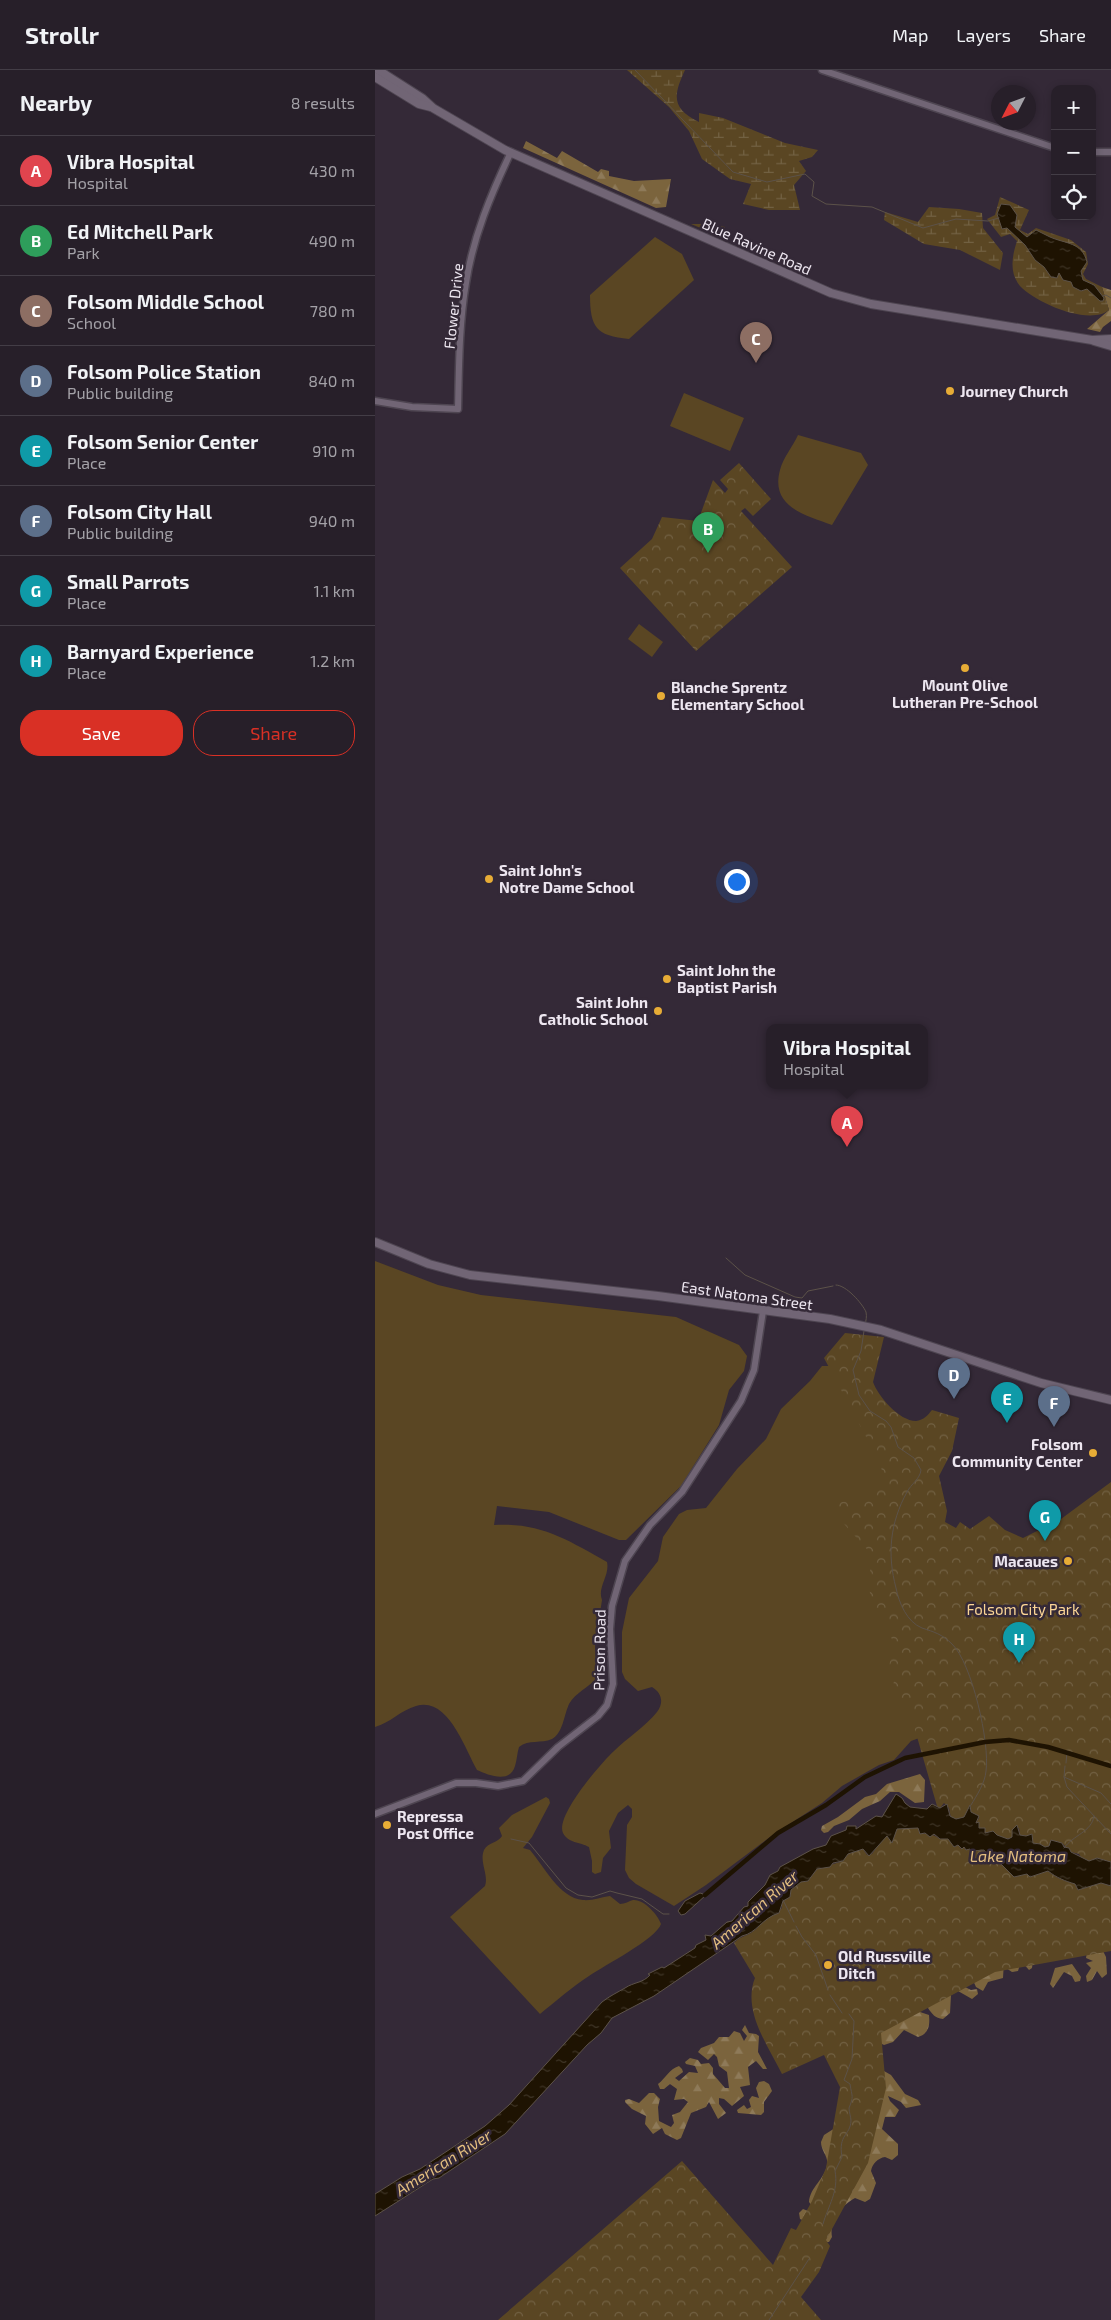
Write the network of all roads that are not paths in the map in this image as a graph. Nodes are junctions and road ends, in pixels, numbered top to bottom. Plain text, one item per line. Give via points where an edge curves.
1 (378, 70) edge
2 (822, 70) edge
3 (375, 77) edge
4 (433, 108) junction
5 (1051, 147) edge
6 (511, 152) junction
7 (1096, 152) edge
8 (1111, 152) edge
9 (1111, 339) edge
10 (1092, 340) junction
11 (1111, 346) edge
12 (375, 401) edge
13 (375, 1242) edge
14 (763, 1311) junction
15 (1111, 1400) edge
16 (375, 1814) edge

1 - 4 main road, Blue Ravine Road
2 - 5 street
3 - 4 main road, Blue Ravine Road via 419,104
4 - 6 main road, Blue Ravine Road
6 - 10 main road, Blue Ravine Road via 840,296 871,304
6 - 12 street, Flower Drive via 484,213 470,262 463,306 458,409 411,407
7 - 8 street
9 - 10 main road, Blue Ravine Road
10 - 11 main road, Blue Ravine Road
13 - 14 main road, East Natoma Street via 429,1264 470,1275
14 - 15 main road, East Natoma Street via 841,1321 881,1330 1041,1383
14 - 16 street, Prison Road via 754,1370 741,1401 682,1492 650,1525 625,1561 612,1606 613,1684 611,1697 602,1711 517,1784 456,1783

